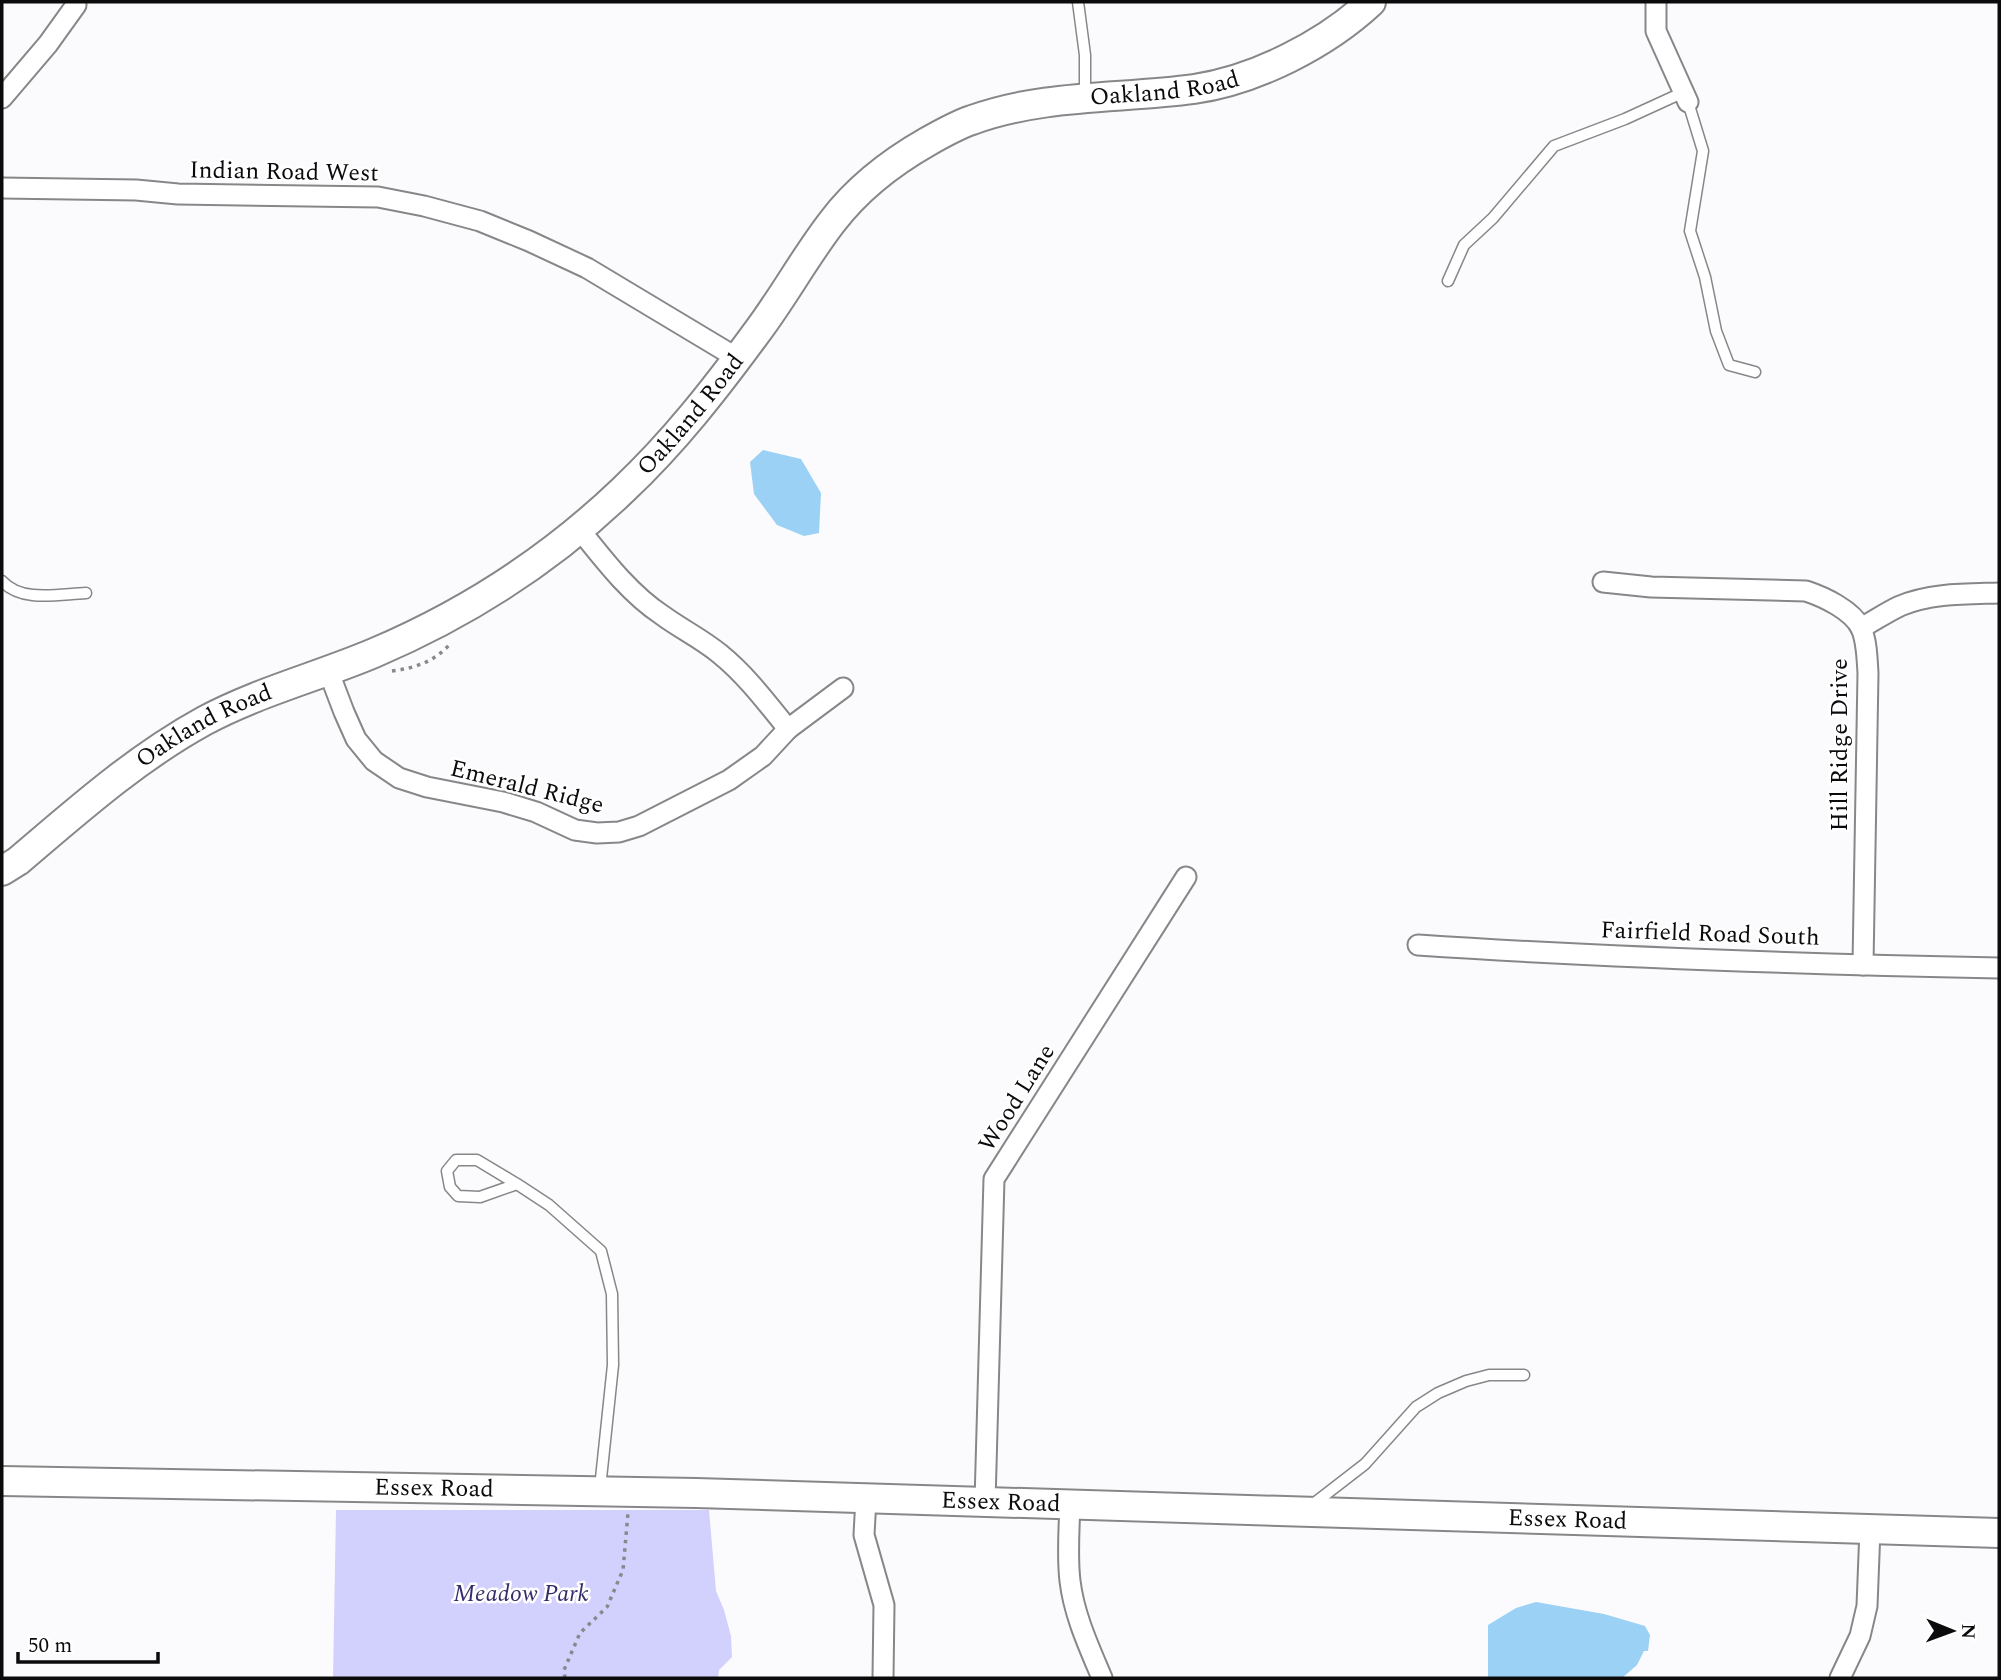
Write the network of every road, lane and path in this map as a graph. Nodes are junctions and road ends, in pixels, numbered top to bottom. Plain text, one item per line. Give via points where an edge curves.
1 (1078, 2) edge
2 (1371, 2) edge
3 (1656, 2) edge
4 (76, 5) dead end
5 (1686, 97) junction
6 (2, 98) edge
7 (1085, 99) junction
8 (2, 188) edge
9 (1448, 281) dead end
10 (737, 358) junction
11 (1755, 372) dead end
12 (580, 530) junction
13 (2, 581) edge
14 (1603, 582) dead end
15 (86, 593) dead end
16 (1999, 593) edge
17 (1861, 628) junction
18 (328, 670) junction
19 (842, 688) dead end
20 (789, 729) junction
21 (2, 871) edge
22 (1186, 877) dead end
23 (1418, 945) dead end
24 (1863, 965) junction
25 (1999, 968) edge
26 (517, 1184) junction
27 (1524, 1376) dead end
28 (2, 1481) edge
29 (599, 1492) junction
30 (629, 1492) junction
31 (866, 1498) junction
32 (985, 1502) junction
33 (1070, 1505) junction
34 (1303, 1512) junction
35 (1870, 1529) junction
36 (1999, 1533) edge
37 (565, 1678) edge
38 (883, 1678) edge
39 (1102, 1678) edge
40 (1840, 1678) edge

1 - 7 lane
2 - 7 street, Oakland Road via 1325,38 1244,76 1197,89
3 - 5 street via 1656,31
4 - 6 street
5 - 9 lane via 1554,146 1464,245
5 - 11 lane via 1703,150 1690,231 1729,365
7 - 10 street, Oakland Road via 1012,108 969,121 879,174 834,219
8 - 10 street, Indian Road West via 378,197 424,206 480,220 587,268
10 - 12 street, Oakland Road via 676,436
12 - 18 street, Oakland Road via 459,612
12 - 20 street via 634,592 660,615 721,654
13 - 15 lane via 13,591 33,595
14 - 17 street, Hill Ridge Drive via 1806,591 1844,610
16 - 17 street via 1926,598 1900,606
17 - 24 street, Hill Ridge Drive via 1868,673
18 - 20 street, Emerald Ridge via 356,739 374,761 399,778 503,802 597,834 639,826 729,780 763,756
18 - 21 street, Oakland Road via 260,695 159,747
19 - 20 street, Emerald Ridge
22 - 32 street, Wood Lane via 994,1179
23 - 24 street, Fairfield Road South
24 - 25 street, Fairfield Road South
26 - 26 lane via 480,1197 458,1196 450,1187 447,1171 456,1160 477,1160
26 - 29 lane via 549,1205 601,1251 612,1294 613,1365
27 - 34 lane via 1489,1375 1438,1393 1416,1407 1365,1464
28 - 29 street, Essex Road
29 - 30 street, Essex Road
30 - 31 street, Essex Road
30 - 37 path via 623,1570 607,1607 580,1633
31 - 32 street, Essex Road
31 - 38 street via 864,1535 884,1605
32 - 33 street, Essex Road
33 - 34 street, Essex Road
33 - 39 street via 1070,1582 1076,1613
34 - 35 street, Essex Road
35 - 36 street, Essex Road
35 - 40 street via 1867,1606 1860,1636

